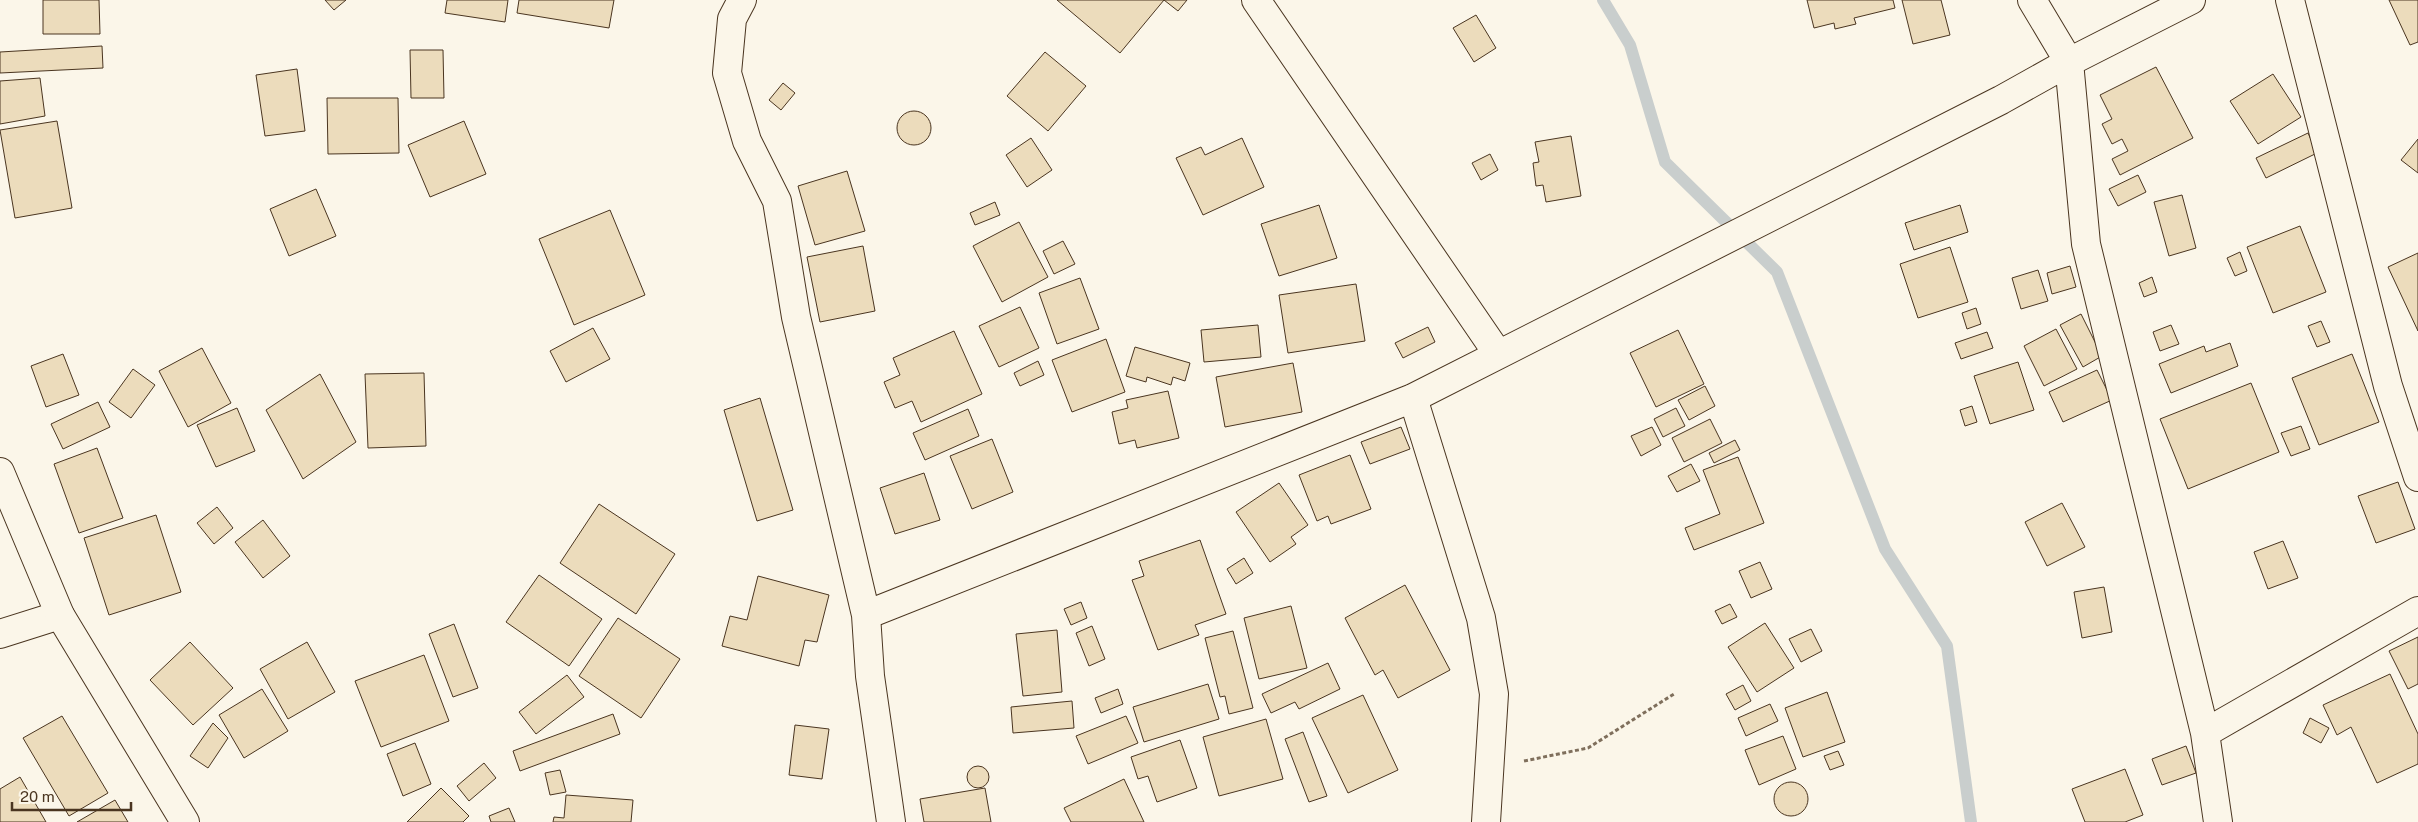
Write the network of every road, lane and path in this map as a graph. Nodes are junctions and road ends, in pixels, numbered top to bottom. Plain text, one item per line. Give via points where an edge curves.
1 (742, 0) edge
2 (1256, 0) edge
3 (2032, 0) edge
4 (2191, 0) edge
5 (2290, 0) edge
6 (2069, 62) junction
7 (1498, 354) junction
8 (1413, 398) junction
9 (0, 472) edge
10 (2418, 477) edge
11 (2418, 612) edge
12 (60, 615) junction
13 (866, 615) junction
14 (0, 634) edge
15 (1674, 694) dead end
16 (2205, 733) junction
17 (1491, 768) junction
18 (185, 822) edge
19 (891, 822) edge
20 (1486, 822) edge
21 (2218, 822) edge

1 - 13 main road via 732,19 727,72 746,141 777,201 796,317
2 - 7 main road
3 - 6 main road
4 - 6 main road
5 - 10 main road via 2388,386
6 - 7 main road via 2001,100
6 - 16 main road via 2086,244
7 - 8 main road
8 - 13 main road
8 - 17 main road via 1481,618 1494,694
9 - 12 main road
11 - 16 main road
12 - 14 main road
12 - 18 main road
13 - 19 main road via 870,676
15 - 17 path via 1588,748
16 - 21 main road
17 - 20 main road

